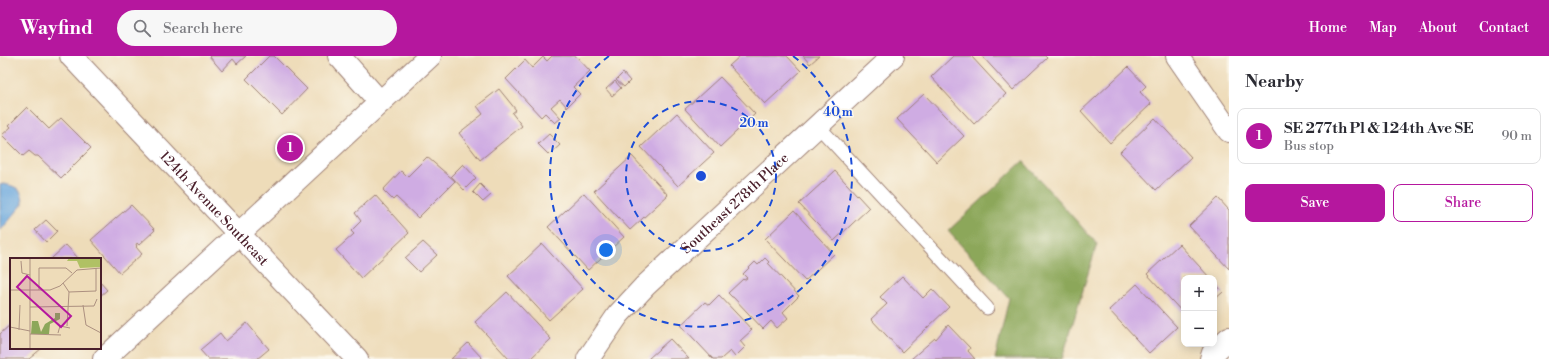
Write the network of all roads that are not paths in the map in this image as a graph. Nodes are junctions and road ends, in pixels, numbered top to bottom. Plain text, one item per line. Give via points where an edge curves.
1 (71, 56) edge
2 (339, 56) edge
3 (430, 56) edge
4 (892, 56) edge
5 (1177, 56) edge
6 (380, 102) junction
7 (818, 126) junction
8 (1229, 131) edge
9 (239, 233) junction
10 (987, 308) dead end
11 (1229, 338) edge
12 (104, 359) edge
13 (357, 359) edge
14 (588, 359) edge
15 (1211, 359) edge

1 - 9 street, 124th Avenue Southeast
2 - 6 street
3 - 6 street
4 - 7 street, Southeast 278th Place
5 - 8 street
6 - 9 street
7 - 10 lane
7 - 14 street, Southeast 278th Place via 645,286 618,315
9 - 12 street
9 - 13 street, 124th Avenue Southeast
11 - 15 street via 1213,353

